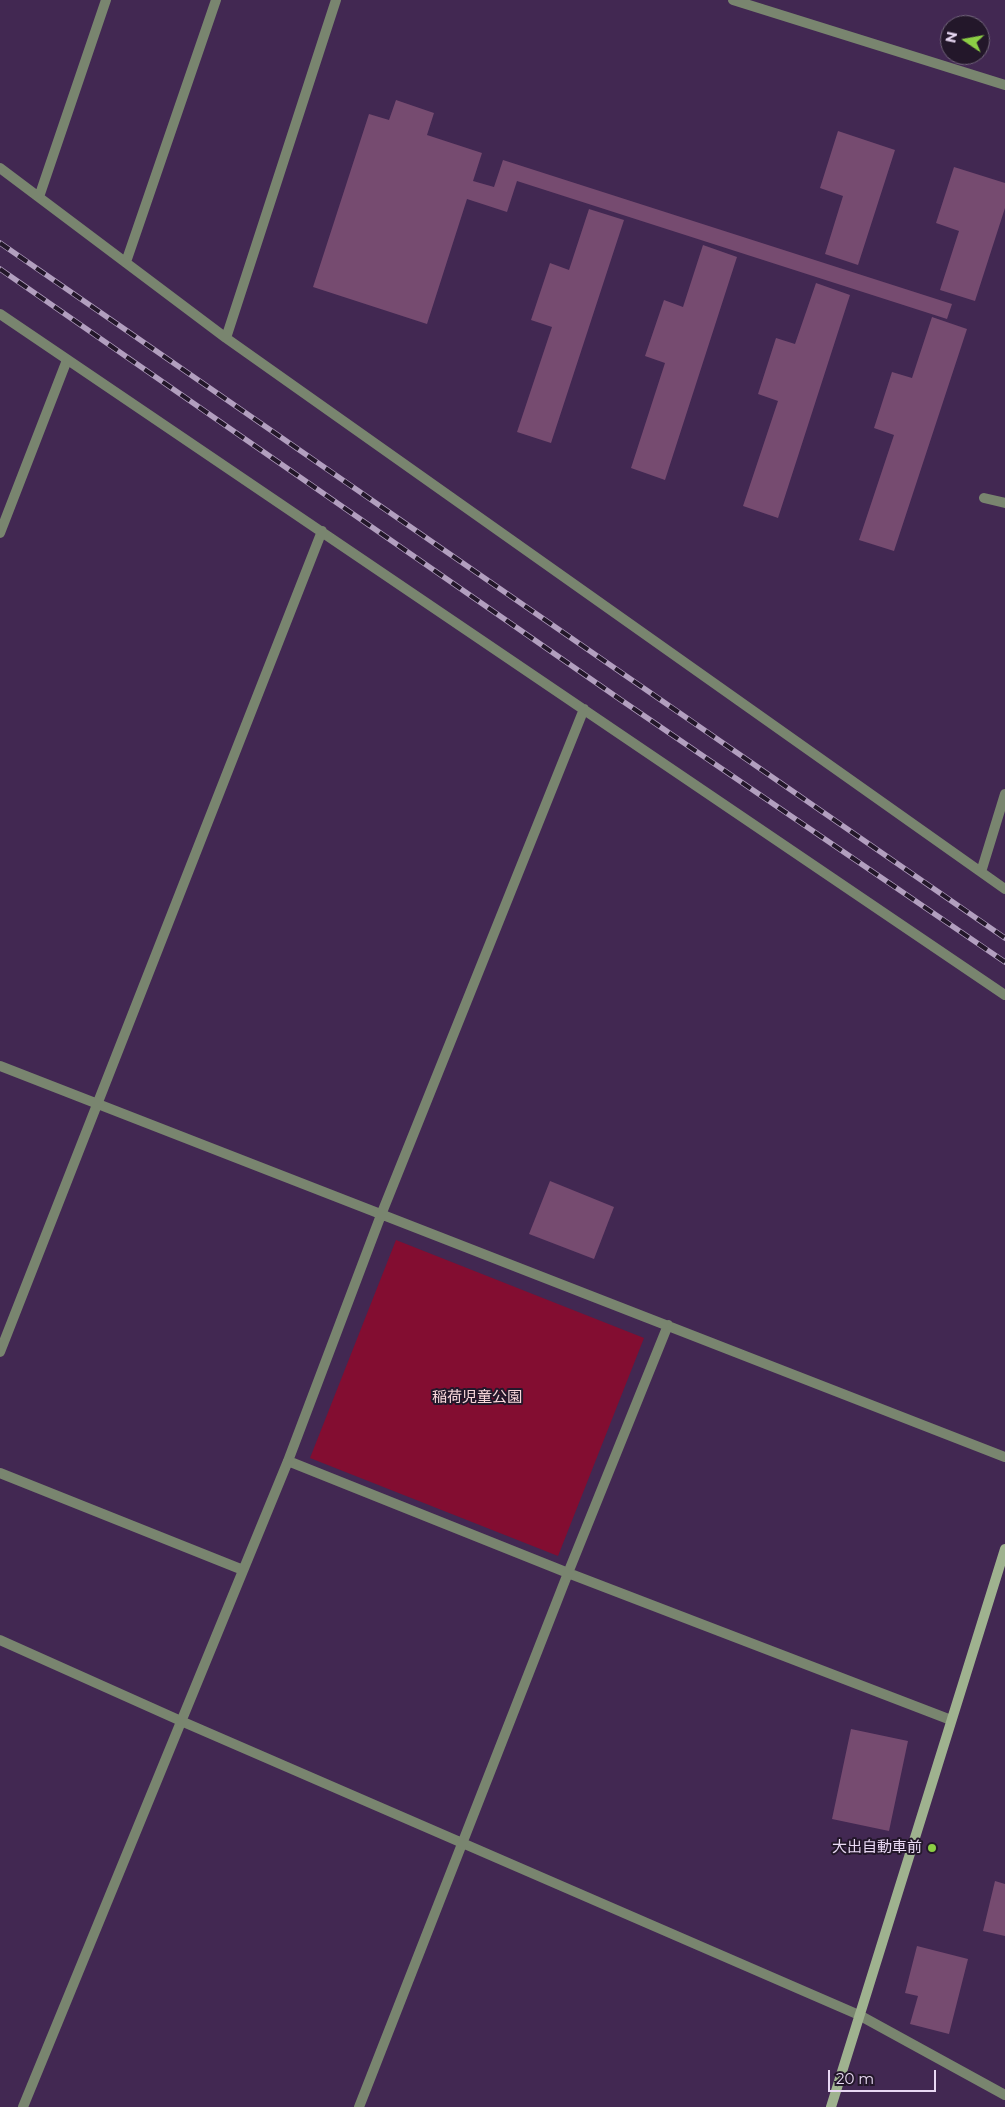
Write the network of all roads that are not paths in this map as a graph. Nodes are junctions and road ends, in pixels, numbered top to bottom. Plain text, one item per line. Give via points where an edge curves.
1 (106, 0) edge
2 (216, 0) edge
3 (336, 0) edge
4 (733, 0) edge
5 (1005, 85) edge
6 (0, 168) edge
7 (39, 197) junction
8 (126, 262) junction
9 (0, 314) edge
10 (226, 338) junction
11 (68, 360) junction
12 (984, 498) dead end
13 (1005, 503) edge
14 (322, 531) junction
15 (0, 534) edge
16 (584, 709) junction
17 (1005, 794) edge
18 (981, 872) junction
19 (1005, 889) edge
20 (1005, 995) edge
21 (0, 1066) edge
22 (98, 1104) junction
23 (381, 1215) junction
24 (668, 1325) junction
25 (0, 1352) edge
26 (1005, 1456) edge
27 (288, 1461) junction
28 (0, 1473) edge
29 (1005, 1549) edge
30 (243, 1570) junction
31 (568, 1573) junction
32 (0, 1640) edge
33 (951, 1720) junction
34 (181, 1721) junction
35 (462, 1842) junction
36 (859, 2015) junction
37 (1005, 2095) edge
38 (23, 2107) edge
39 (359, 2107) edge
40 (831, 2107) edge

1 - 7 street
2 - 8 street
3 - 10 street
4 - 5 street
6 - 7 street
7 - 8 street
8 - 10 street
9 - 11 street
10 - 18 street
11 - 14 street
11 - 15 street
12 - 13 street
14 - 16 street
14 - 22 street
16 - 20 street
16 - 23 street
17 - 18 street
18 - 19 street
21 - 22 street
22 - 23 street
22 - 25 street
23 - 24 street
23 - 27 street
24 - 26 street
24 - 31 street
27 - 30 street
27 - 31 street
28 - 30 street
29 - 33 street
30 - 34 street
31 - 33 street
31 - 35 street
32 - 34 street
33 - 36 street
34 - 35 street
34 - 38 street
35 - 36 street
35 - 39 street
36 - 37 street
36 - 40 street

